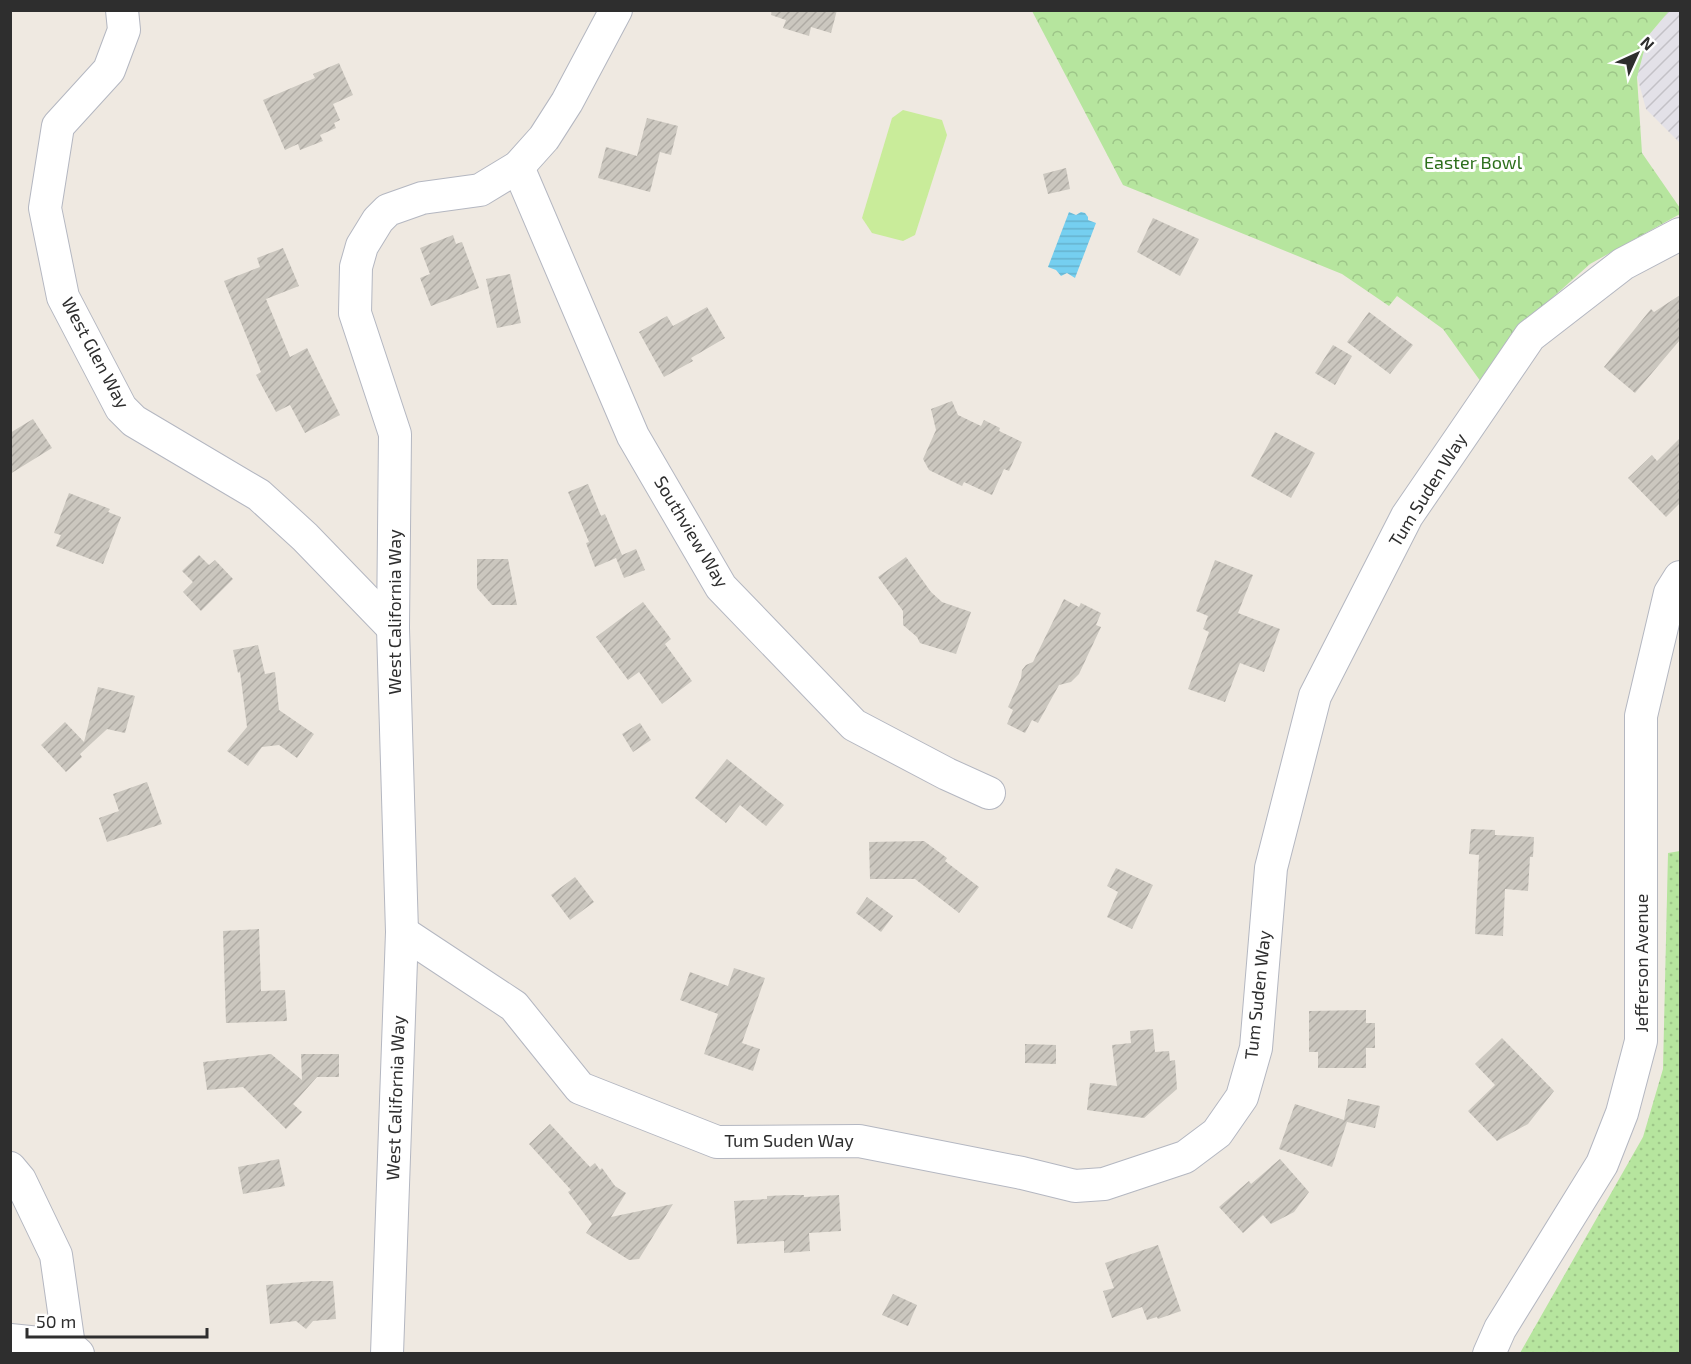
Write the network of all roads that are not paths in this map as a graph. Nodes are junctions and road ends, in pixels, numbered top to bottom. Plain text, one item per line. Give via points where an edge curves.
1 (122, 10) edge
2 (616, 10) edge
3 (518, 167) junction
4 (1680, 234) edge
5 (1680, 577) edge
6 (393, 628) junction
7 (988, 793) dead end
8 (402, 932) junction
9 (10, 1168) edge
10 (10, 1340) edge
11 (74, 1350) edge
12 (387, 1353) edge
13 (1489, 1353) edge

1 - 6 street, West Glen Way via 124,30 109,70 58,126 45,208 63,297 121,408 134,421 258,495 305,537
2 - 3 street, West California Way via 567,102 544,138
3 - 6 street, West California Way via 480,190 422,198 388,210 362,246 356,267 355,313 395,434
3 - 7 street, Southview Way via 633,436 721,587 854,725
4 - 8 street, Tum Suden Way via 1623,264 1530,336 1407,516 1315,696 1270,868 1256,1048 1242,1097 1217,1133 1185,1157 1104,1184 1074,1186 859,1141 717,1142 580,1088 514,1006
5 - 13 street, Jefferson Avenue via 1670,593 1641,716 1641,1041 1622,1113 1602,1164
6 - 8 street, West California Way
8 - 12 street, West California Way
9 - 11 street via 20,1180 56,1255
10 - 11 street

